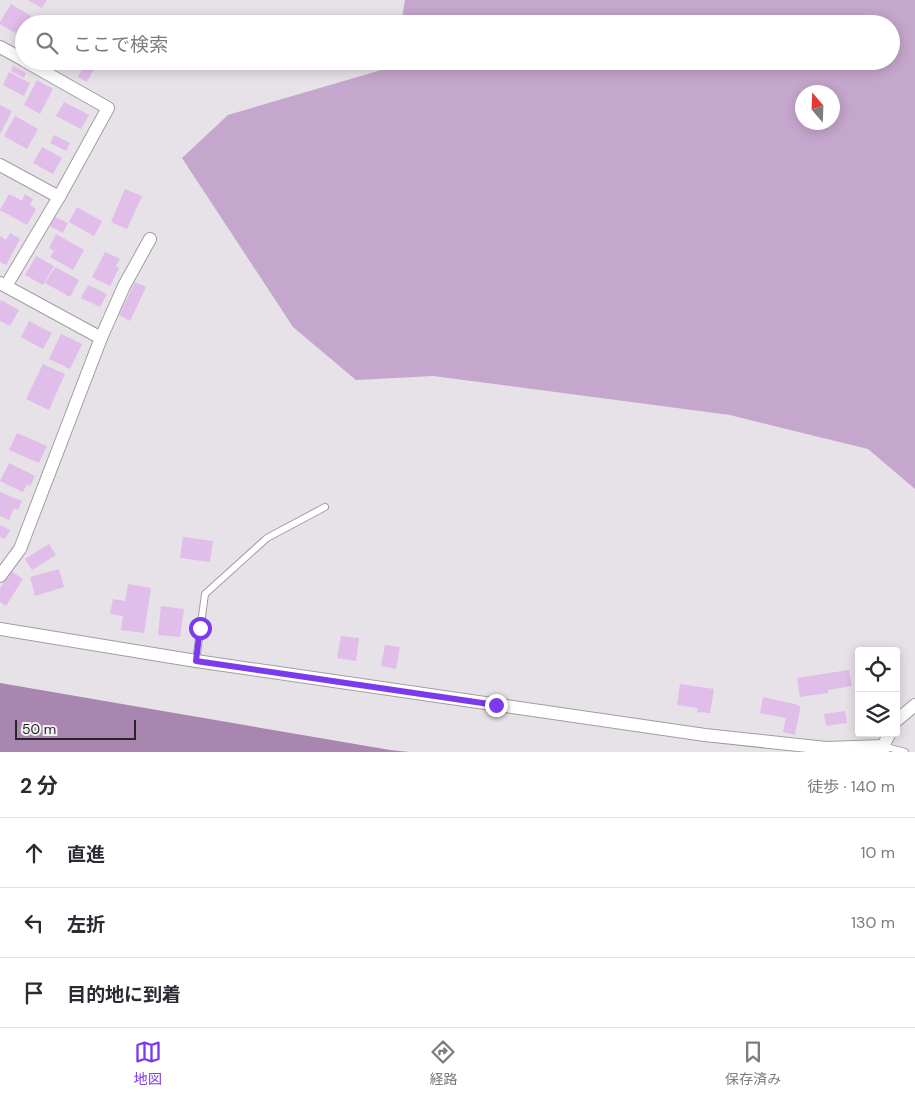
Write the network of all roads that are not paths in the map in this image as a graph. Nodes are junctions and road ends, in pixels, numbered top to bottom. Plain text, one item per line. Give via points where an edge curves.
1 (0, 47) edge
2 (15, 56) edge
3 (40, 70) edge
4 (0, 165) edge
5 (59, 197) junction
6 (150, 239) dead end
7 (3, 285) edge
8 (101, 338) junction
9 (325, 507) dead end
10 (0, 576) edge
11 (0, 629) edge
12 (196, 661) junction
13 (915, 705) edge
14 (900, 718) edge
15 (888, 737) edge
16 (883, 749) edge
17 (905, 752) edge

1 - 2 street
3 - 5 street via 108,108
4 - 5 street
5 - 7 street
6 - 8 street
7 - 8 street
8 - 10 street via 20,549
9 - 12 lane via 266,538 205,594
11 - 12 street
12 - 16 street via 705,735 826,748
13 - 14 street
15 - 16 street
16 - 17 lane

